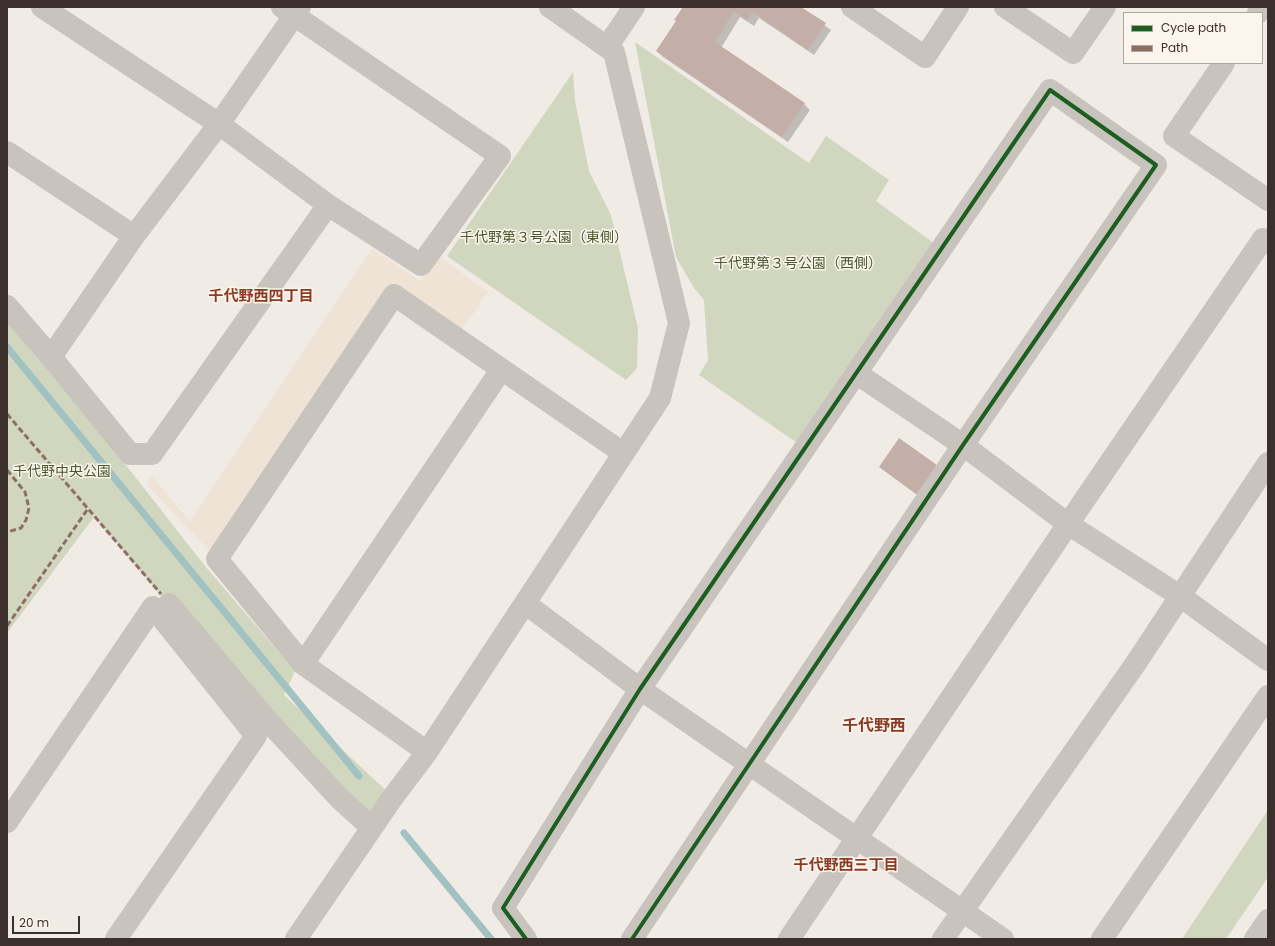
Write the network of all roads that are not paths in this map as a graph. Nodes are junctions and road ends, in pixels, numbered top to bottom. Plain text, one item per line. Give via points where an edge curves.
1 (42, 7) edge
2 (550, 7) edge
3 (634, 7) edge
4 (852, 7) edge
5 (958, 7) edge
6 (1005, 7) edge
7 (1105, 7) edge
8 (292, 10) edge
9 (607, 46) junction
10 (1223, 64) edge
11 (219, 124) junction
12 (7, 152) edge
13 (1268, 200) edge
14 (328, 205) junction
15 (134, 236) junction
16 (1268, 243) edge
17 (7, 306) edge
18 (51, 357) junction
19 (501, 370) junction
20 (856, 373) junction
21 (963, 445) junction
22 (623, 453) junction
23 (1268, 463) edge
24 (1068, 524) junction
25 (161, 594) dead end
26 (1180, 596) junction
27 (526, 604) junction
28 (1268, 660) edge
29 (304, 664) junction
30 (640, 689) junction
31 (1268, 696) edge
32 (427, 752) junction
33 (748, 764) junction
34 (7, 822) edge
35 (372, 828) junction
36 (856, 840) junction
37 (962, 912) junction
38 (1268, 920) edge
39 (116, 939) edge
40 (296, 939) edge
41 (526, 939) edge
42 (632, 939) edge
43 (789, 939) edge
44 (943, 939) edge
45 (1003, 939) edge
46 (1102, 939) edge
47 (1255, 939) edge

1 - 11 street
2 - 9 street
3 - 9 street
4 - 5 street via 925,57
6 - 7 street via 1073,53
8 - 11 street
8 - 14 street via 500,156 421,265
9 - 22 street via 614,52 679,323 660,398
10 - 13 street via 1174,136
11 - 14 street
11 - 15 street
12 - 15 street
14 - 18 street via 152,454 130,454
15 - 18 street
16 - 24 street via 1263,239
17 - 18 street
19 - 22 street
19 - 29 street
19 - 29 street via 394,295 217,559
20 - 21 street
20 - 21 street via 1050,90 1156,165
20 - 30 street
21 - 24 street
21 - 33 street
22 - 27 street
23 - 26 street
24 - 26 street
24 - 36 street
25 - 35 street via 268,722 340,799
26 - 28 street
26 - 37 street
27 - 30 street
27 - 32 street
29 - 32 street
30 - 33 street
30 - 41 street via 503,908
31 - 46 street
32 - 35 street
33 - 36 street
33 - 42 street
34 - 39 street via 154,607 256,736
35 - 40 street
36 - 37 street
36 - 43 street
37 - 44 street
37 - 45 street
38 - 47 street

